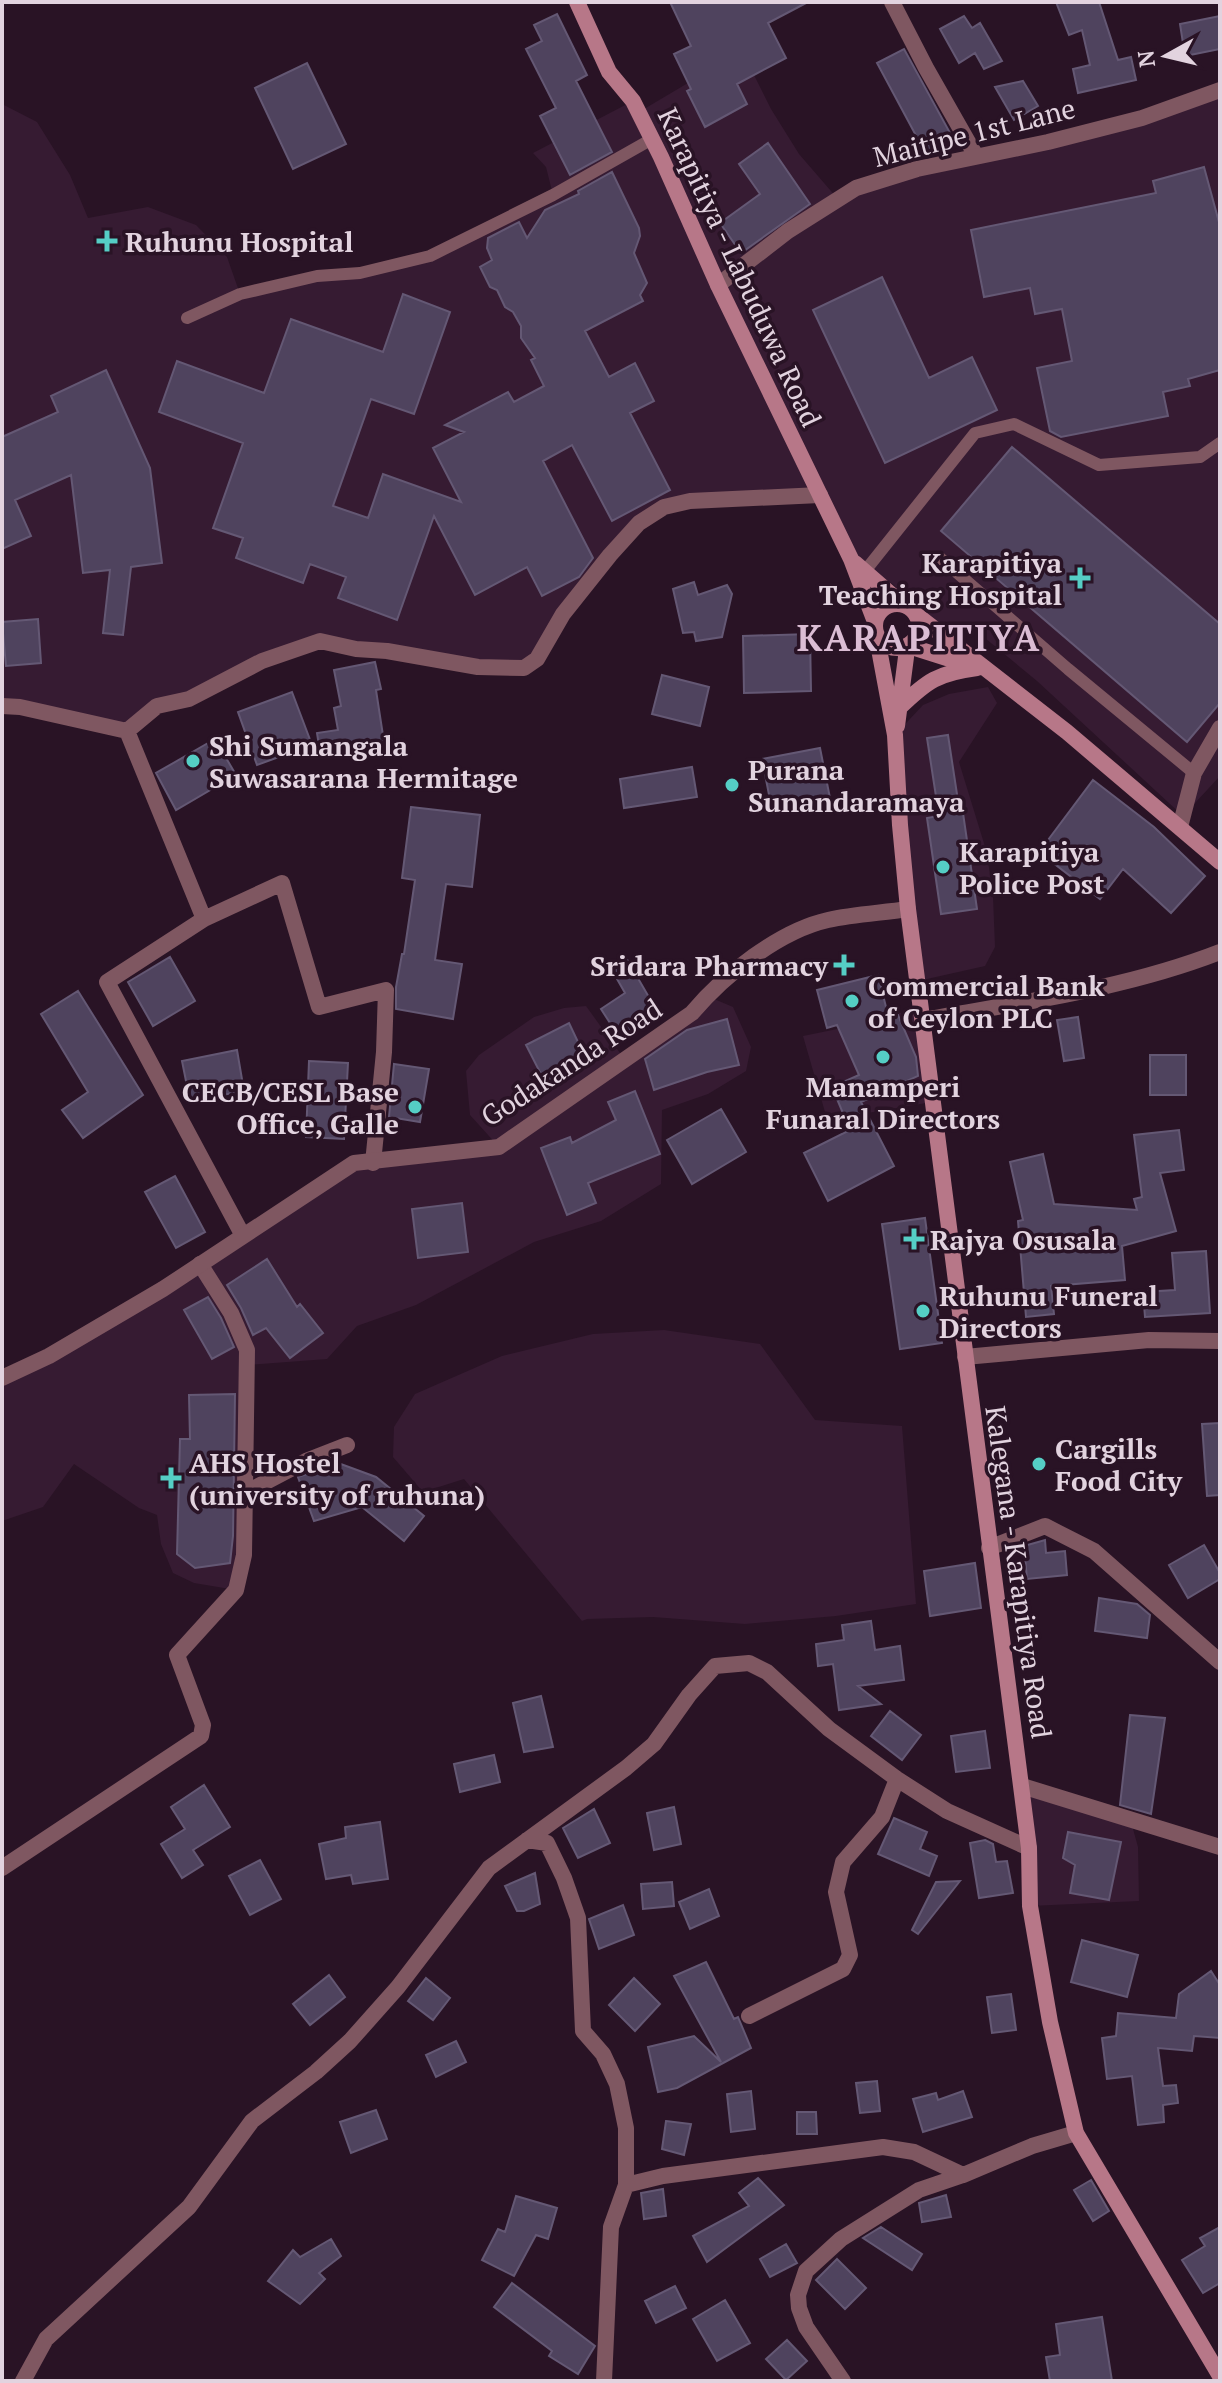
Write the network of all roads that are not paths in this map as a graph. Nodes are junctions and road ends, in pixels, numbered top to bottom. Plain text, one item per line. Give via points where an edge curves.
1 (577, 2) edge
2 (892, 2) edge
3 (1220, 90) edge
4 (652, 139) junction
5 (976, 156) junction
6 (718, 285) junction
7 (187, 318) dead end
8 (1220, 443) edge
9 (820, 495) junction
10 (939, 557) dead end
11 (851, 559) junction
12 (865, 571) junction
13 (901, 603) junction
14 (918, 616) junction
15 (876, 628) junction
16 (907, 647) junction
17 (984, 670) junction
18 (2, 706) edge
19 (900, 707) junction
20 (1220, 728) edge
21 (127, 731) junction
22 (895, 735) junction
23 (1194, 773) junction
24 (1180, 827) junction
25 (1220, 862) edge
26 (908, 909) junction
27 (204, 919) junction
28 (1220, 952) edge
29 (923, 1020) junction
30 (373, 1163) junction
31 (242, 1234) junction
32 (200, 1264) junction
33 (1220, 1341) edge
34 (965, 1357) junction
35 (2, 1378) edge
36 (347, 1445) dead end
37 (247, 1492) junction
38 (989, 1548) junction
39 (1220, 1662) edge
40 (897, 1779) junction
41 (1022, 1786) junction
42 (527, 1840) junction
43 (1220, 1847) edge
44 (1029, 1848) junction
45 (2, 1868) edge
46 (749, 2016) dead end
47 (1076, 2133) junction
48 (963, 2175) junction
49 (626, 2185) junction
50 (1220, 2376) edge
51 (23, 2381) edge
52 (604, 2381) edge
53 (843, 2381) edge

1 - 4 main road, Karapitiya - Labuduwa Road via 609,72 633,101
2 - 5 street
3 - 5 street, Maitipe 1st Lane via 1142,118
4 - 6 main road, Karapitiya - Labuduwa Road
4 - 7 lane via 430,256 240,294
5 - 6 street, Maitipe 1st Lane via 856,188
6 - 9 main road, Karapitiya - Labuduwa Road
8 - 12 lane via 1200,457 1099,465 1014,424 975,433
9 - 11 main road, Karapitiya - Labuduwa Road
9 - 21 street via 664,507 639,523 610,555 563,614 537,659 524,668 478,667 320,641 262,661 189,699 157,706
10 - 23 lane
11 - 12 main road, Karapitiya - Labuduwa Road
11 - 15 main road, Karapitiya - Labuduwa Road
12 - 13 main road, Karapitiya - Labuduwa Road
13 - 14 main road
13 - 15 main road via 884,608
14 - 16 main road via 919,633
14 - 17 main road
15 - 16 main road via 888,646
15 - 22 main road, Kalegana - Karapitiya Road
16 - 17 main road
16 - 19 main road, Kalegana - Karapitiya Road
17 - 19 main road via 959,670 926,682
17 - 24 main road
18 - 21 street
19 - 22 main road, Kalegana - Karapitiya Road
20 - 23 street
21 - 27 street
22 - 26 main road, Kalegana - Karapitiya Road
23 - 24 street
24 - 25 main road
26 - 29 main road, Kalegana - Karapitiya Road
26 - 30 street, Godakanda Road via 828,920 788,934 729,977 692,1013 499,1147
27 - 30 street via 282,883 319,1007 386,990
27 - 31 street via 107,982
28 - 29 street via 1097,989
29 - 34 main road, Kalegana - Karapitiya Road
30 - 31 street, Godakanda Road via 354,1163
31 - 32 street, Godakanda Road
32 - 35 street, Godakanda Road via 49,1356
32 - 37 street via 247,1350
33 - 34 street via 1149,1340
34 - 38 main road, Kalegana - Karapitiya Road
36 - 37 street
37 - 45 street via 244,1555 236,1590 177,1655 203,1725 201,1736
38 - 39 street via 1045,1526 1094,1551
38 - 41 main road, Kalegana - Karapitiya Road
40 - 42 street via 829,1729 767,1672 749,1663 715,1666 654,1744
40 - 44 street via 947,1811
40 - 46 street via 882,1817 843,1862 836,1892 850,1955 843,1969
41 - 43 street
41 - 44 main road, Kalegana - Karapitiya Road
42 - 49 street via 547,1843 578,1918 583,2031 603,2054 617,2084 626,2128
42 - 51 street via 489,1868 350,2041 252,2121 189,2207 46,2339
44 - 47 main road, Kalegana - Karapitiya Road via 1030,1906
47 - 48 street
47 - 50 main road, Kalegana - Karapitiya Road
48 - 49 street via 914,2152 883,2147
48 - 53 street via 919,2190 841,2239 806,2271 799,2308
49 - 52 street via 611,2227

